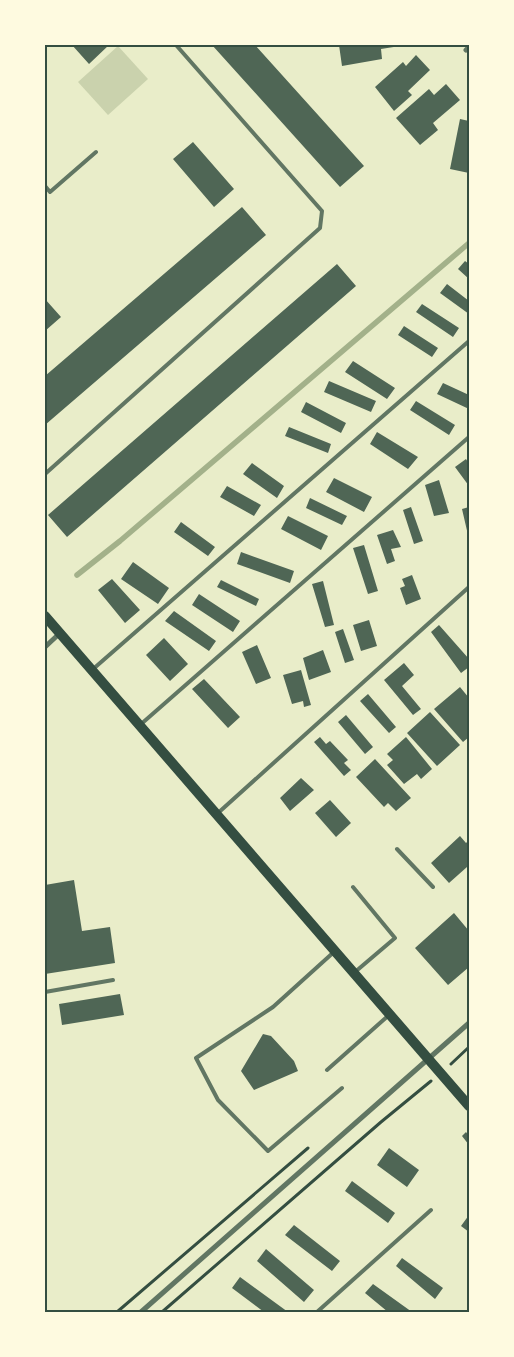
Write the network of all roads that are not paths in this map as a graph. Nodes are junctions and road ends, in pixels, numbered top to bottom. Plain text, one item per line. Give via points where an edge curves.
1 (176, 45) edge
2 (96, 152) dead end
3 (45, 186) edge
4 (469, 342) edge
5 (469, 437) edge
6 (45, 474) edge
7 (469, 587) edge
8 (45, 616) edge
9 (60, 634) junction
10 (45, 647) edge
11 (92, 670) junction
12 (140, 726) junction
13 (216, 814) junction
14 (397, 848) dead end
15 (352, 887) dead end
16 (433, 888) dead end
17 (334, 951) junction
18 (354, 973) junction
19 (113, 980) dead end
20 (45, 992) edge
21 (390, 1015) junction
22 (469, 1023) edge
23 (428, 1059) junction
24 (327, 1070) dead end
25 (342, 1088) dead end
26 (469, 1106) edge
27 (431, 1210) dead end
28 (141, 1312) edge
29 (316, 1312) edge

1 - 6 lane via 322,211 320,228
2 - 3 lane via 50,192
4 - 11 lane
5 - 12 lane
7 - 13 lane
8 - 9 main road
9 - 10 street
9 - 11 main road
11 - 12 main road
12 - 13 main road
13 - 17 main road
14 - 16 lane
15 - 18 lane via 395,938
17 - 18 main road
17 - 25 lane via 273,1007 196,1058 218,1100 268,1151
18 - 21 main road
19 - 20 lane
21 - 23 main road
21 - 24 lane
22 - 23 street
23 - 26 main road
23 - 28 street
27 - 29 lane

